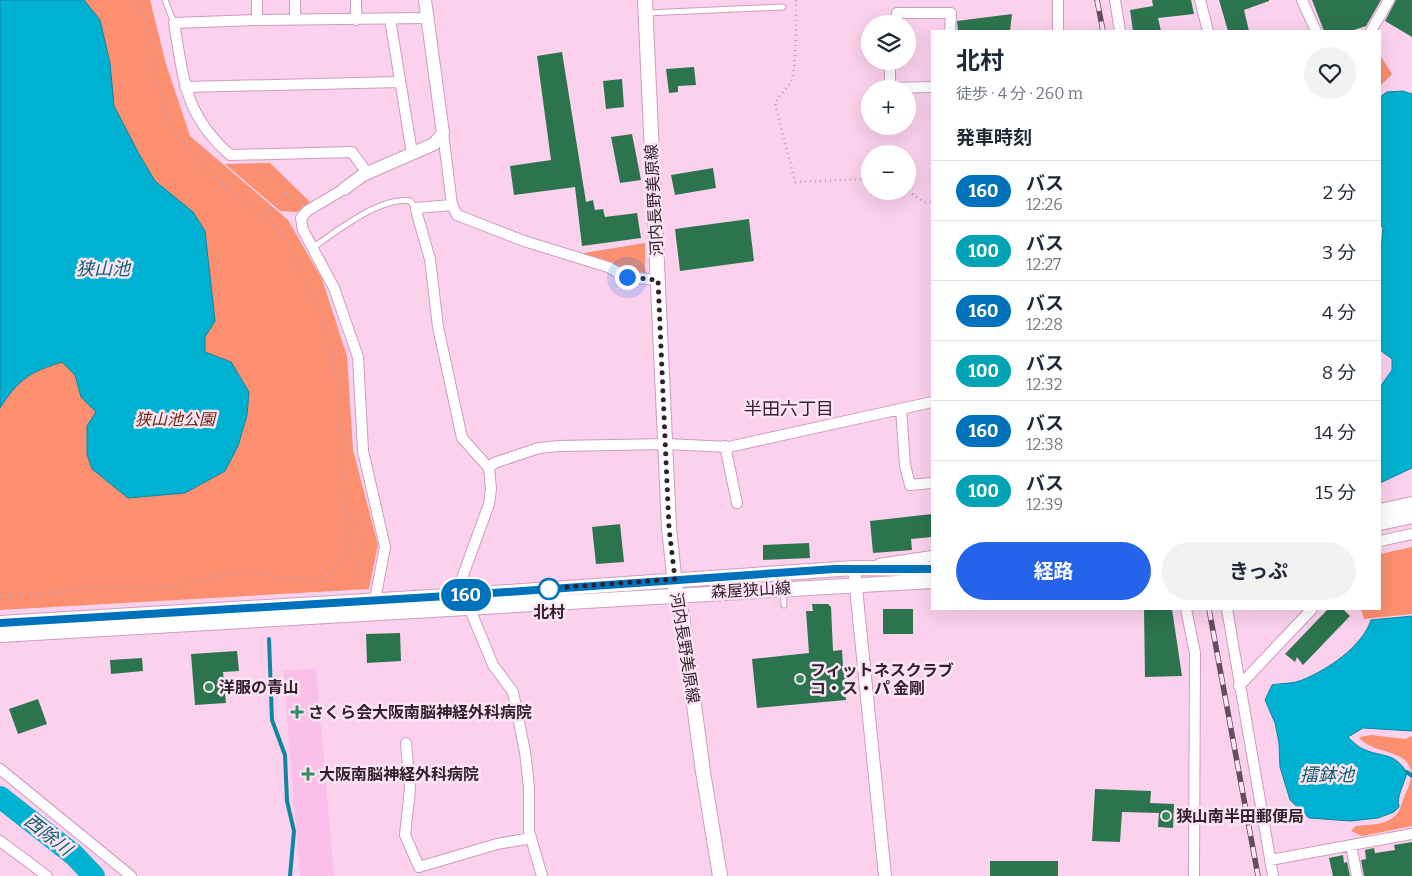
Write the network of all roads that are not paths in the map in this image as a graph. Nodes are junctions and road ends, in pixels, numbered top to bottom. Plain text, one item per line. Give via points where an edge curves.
1 (165, 0) edge
2 (257, 0) edge
3 (295, 0) edge
4 (356, 0) edge
5 (425, 0) edge
6 (1058, 0) edge
7 (1114, 0) edge
8 (1200, 0) edge
9 (1302, 0) edge
10 (1389, 0) edge
11 (645, 6) edge
12 (783, 7) dead end
13 (897, 15) edge
14 (426, 18) junction
15 (390, 19) junction
16 (257, 20) junction
17 (295, 20) junction
18 (356, 20) junction
19 (174, 23) junction
20 (950, 30) edge
21 (1058, 30) edge
22 (1120, 30) edge
23 (1208, 30) edge
24 (1316, 30) edge
25 (1372, 30) edge
26 (890, 70) edge
27 (400, 82) junction
28 (185, 87) junction
29 (931, 87) edge
30 (443, 134) junction
31 (412, 153) junction
32 (367, 173) junction
33 (344, 189) joint
34 (452, 205) junction
35 (416, 208) junction
36 (314, 247) junction
37 (658, 280) junction
38 (931, 402) edge
39 (902, 408) junction
40 (666, 444) junction
41 (724, 446) junction
42 (490, 468) junction
43 (931, 483) edge
44 (737, 503) dead end
45 (1412, 504) edge
46 (1381, 512) edge
47 (1412, 516) edge
48 (1381, 523) edge
49 (1412, 534) edge
50 (1381, 541) edge
51 (931, 556) edge
52 (854, 568) junction
53 (931, 569) edge
54 (675, 579) junction
55 (931, 581) edge
56 (916, 582) junction
57 (855, 585) junction
58 (783, 588) junction
59 (931, 590) edge
60 (676, 594) junction
61 (375, 600) junction
62 (466, 602) junction
63 (784, 605) dead end
64 (1186, 610) edge
65 (1227, 610) edge
66 (1311, 610) edge
67 (0, 623) edge
68 (0, 635) edge
69 (1239, 686) junction
70 (406, 743) dead end
71 (0, 769) edge
72 (1412, 834) edge
73 (531, 838) junction
74 (0, 842) edge
75 (1351, 845) junction
76 (1270, 860) junction
77 (47, 876) edge
78 (131, 876) edge
79 (542, 876) edge
80 (720, 876) edge
81 (885, 876) edge
82 (1194, 876) edge
83 (1273, 876) edge
84 (1357, 876) edge

1 - 19 lane
2 - 16 street
3 - 17 street
4 - 18 street
5 - 14 street
6 - 21 street
7 - 22 street
8 - 23 street
9 - 24 street
10 - 25 street
11 - 12 lane
11 - 37 main road, 河内長野美原線
13 - 20 street via 951,13
14 - 15 street
14 - 30 street
15 - 18 street
15 - 27 street
16 - 17 street
16 - 19 street
17 - 18 street
19 - 28 street
26 - 29 street via 890,88
27 - 28 street
27 - 31 street
28 - 32 street via 195,114 230,155 352,152
30 - 31 street via 434,144
30 - 34 street
31 - 32 street
32 - 33 street
33 - 36 street via 301,218
34 - 35 street
34 - 37 street via 457,215 524,241 608,267 627,277
35 - 36 lane via 410,201 402,200 369,211
35 - 42 street via 430,259 438,327 462,438
36 - 61 street via 334,288 358,357 363,452 385,547
37 - 40 main road, 河内長野美原線
38 - 39 street
39 - 41 street
39 - 43 street via 905,465 910,485
40 - 41 street
40 - 42 street via 539,448 494,463
40 - 54 main road, 河内長野美原線 via 669,528
41 - 44 street
42 - 62 street via 492,489 489,504 462,578
45 - 46 main road
47 - 48 main road
49 - 50 street
51 - 52 street
52 - 53 main road, 森屋狭山線
52 - 54 main road, 森屋狭山線
52 - 57 street
54 - 60 main road, 河内長野美原線
54 - 62 main road, 森屋狭山線
55 - 56 main road, 森屋狭山線
56 - 57 main road, 森屋狭山線
56 - 59 street
57 - 58 main road, 森屋狭山線
57 - 81 street
58 - 60 main road, 森屋狭山線
58 - 63 lane
60 - 62 main road, 森屋狭山線
60 - 80 main road, 河内長野美原線 via 682,615
61 - 62 main road, 森屋狭山線
61 - 67 main road, 森屋狭山線
62 - 68 main road, 森屋狭山線
62 - 73 street via 493,664 513,692 525,752
64 - 82 street via 1195,653
65 - 69 street
66 - 69 street
69 - 76 street
70 - 73 street via 410,789 405,835 419,867 496,844
71 - 78 street
72 - 75 street
73 - 79 street
74 - 77 street
75 - 76 street
75 - 84 street
76 - 83 street

